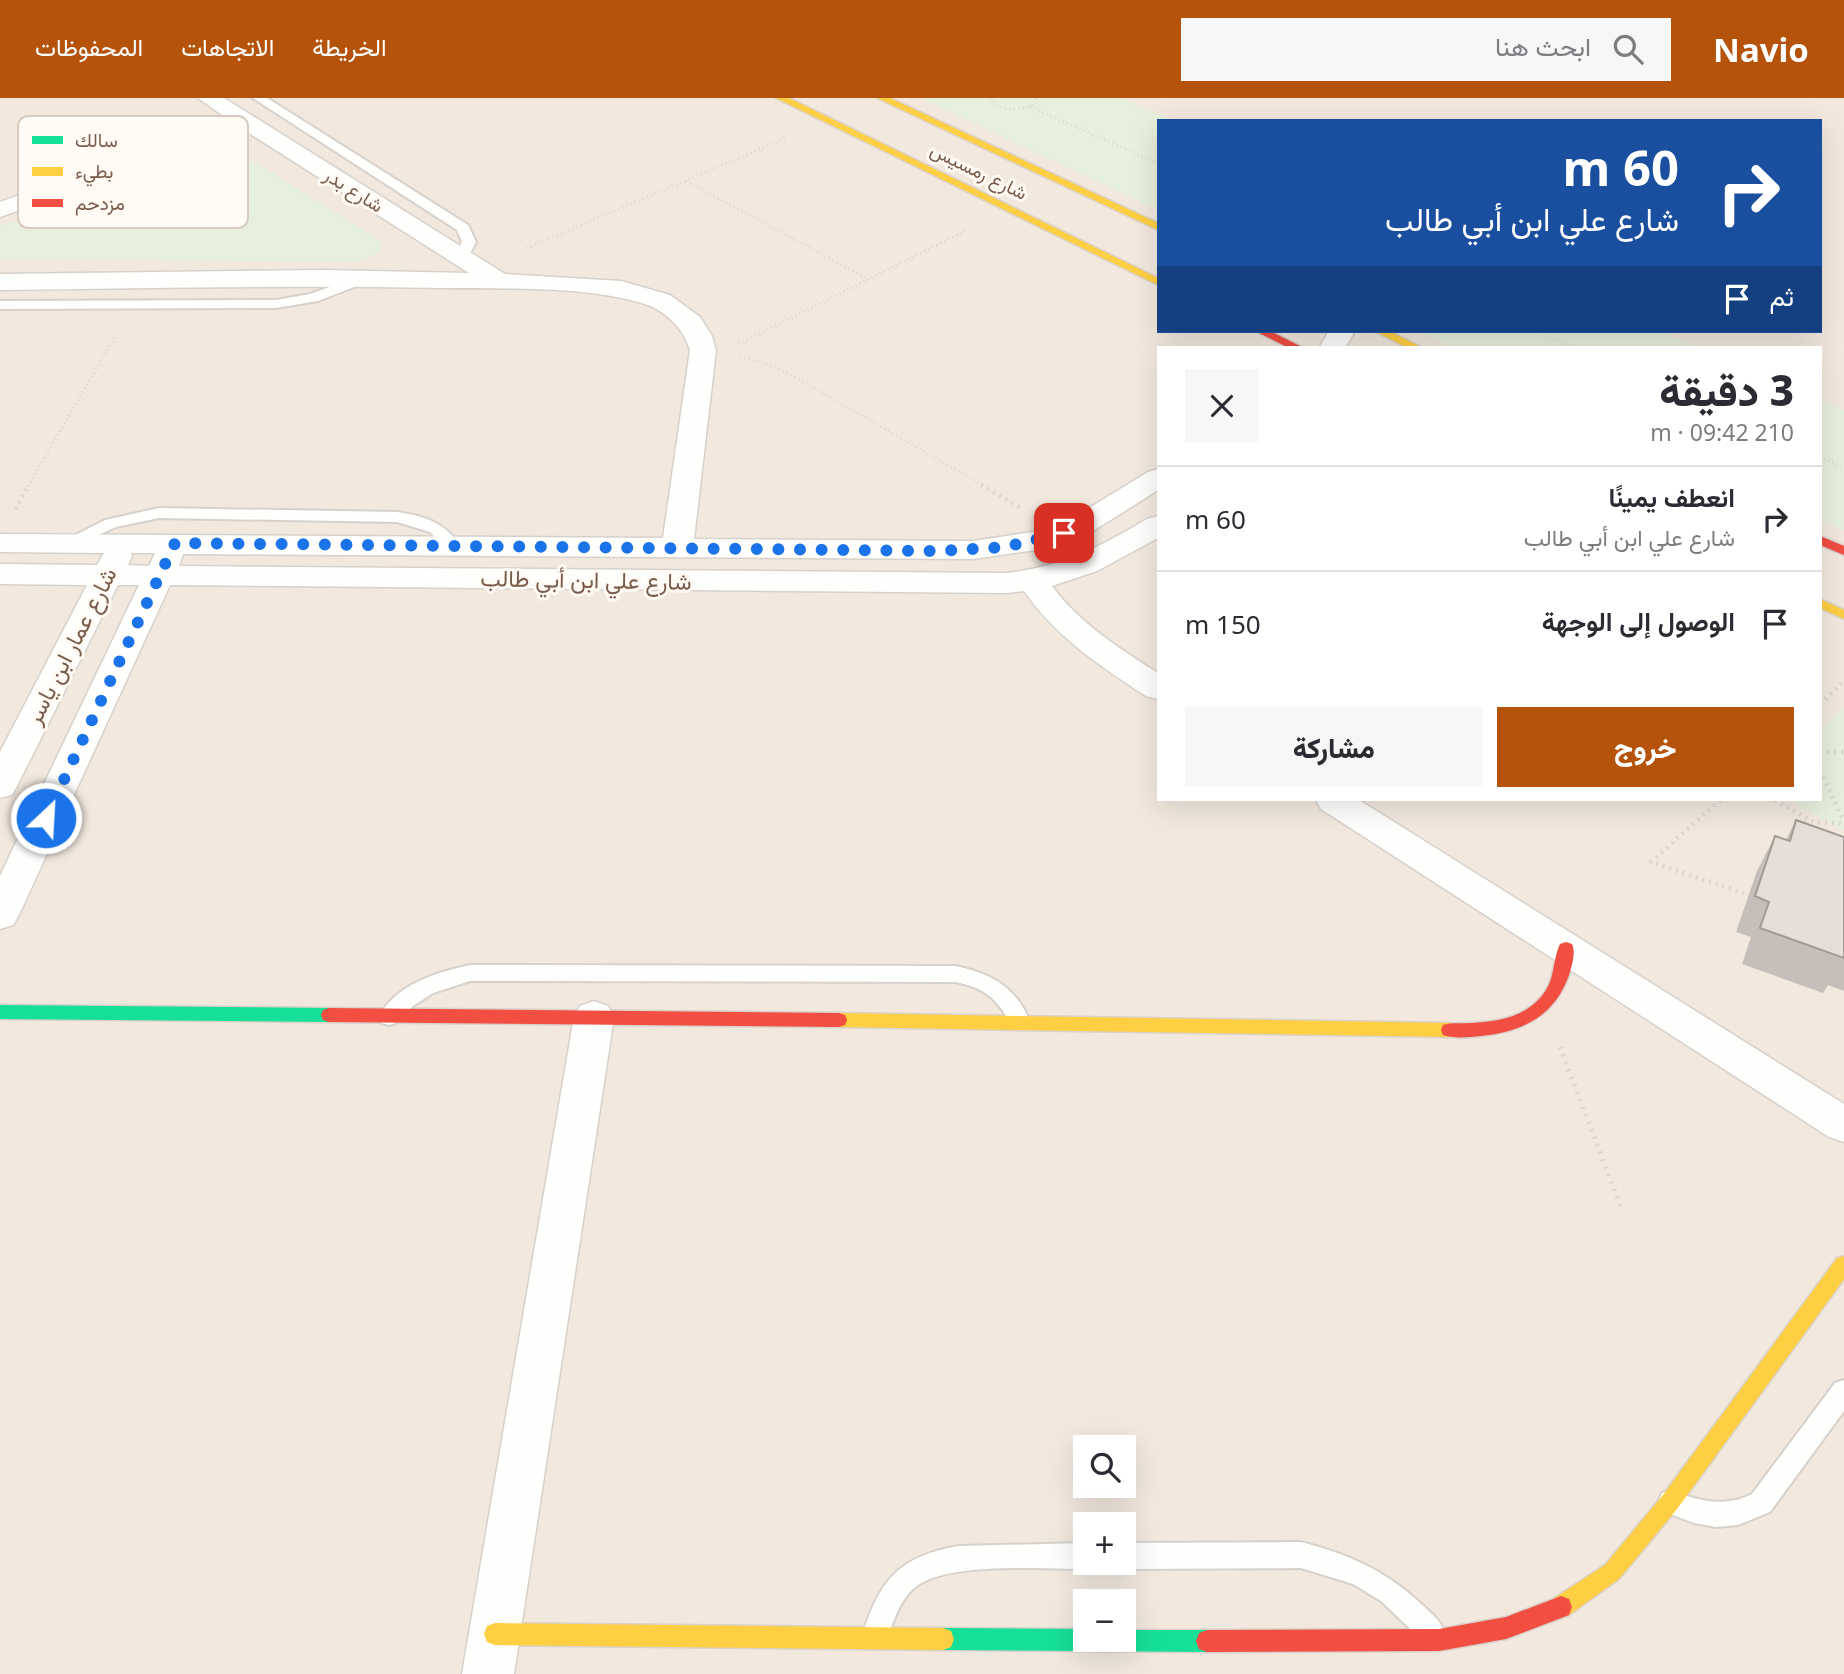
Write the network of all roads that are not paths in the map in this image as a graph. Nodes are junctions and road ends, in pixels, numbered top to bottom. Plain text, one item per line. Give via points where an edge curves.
1 (209, 98) edge
2 (259, 98) edge
3 (781, 98) edge
4 (881, 98) edge
5 (236, 116) edge
6 (248, 124) edge
7 (18, 204) edge
8 (0, 210) edge
9 (1157, 227) edge
10 (480, 269) junction
11 (362, 279) junction
12 (0, 282) edge
13 (1157, 282) edge
14 (0, 305) edge
15 (1265, 333) edge
16 (1384, 333) edge
17 (1294, 346) edge
18 (1413, 346) edge
19 (1157, 479) edge
20 (1157, 526) edge
21 (1822, 541) edge
22 (0, 543) edge
23 (68, 543) junction
24 (124, 543) junction
25 (175, 543) junction
26 (452, 546) junction
27 (677, 549) junction
28 (1844, 551) edge
29 (0, 574) edge
30 (108, 575) junction
31 (160, 576) junction
32 (1033, 581) junction
33 (1822, 604) edge
34 (1844, 615) edge
35 (1157, 687) edge
36 (0, 786) edge
37 (1335, 801) edge
38 (0, 915) edge
39 (1566, 948) junction
40 (0, 1012) edge
41 (389, 1017) junction
42 (594, 1017) junction
43 (1020, 1022) junction
44 (1844, 1125) edge
45 (1844, 1265) edge
46 (1844, 1391) edge
47 (1670, 1502) junction
48 (1073, 1556) edge
49 (1136, 1556) edge
50 (874, 1640) junction
51 (1439, 1640) junction
52 (491, 1654) edge
53 (1269, 1658) edge

1 - 5 street, شارع بدر
2 - 10 lane via 463,228
3 - 13 street, شارع رمسيس
4 - 9 street, شارع رمسيس
6 - 10 street, شارع بدر
7 - 8 street
10 - 11 street
10 - 27 street via 661,301 691,323 711,351
11 - 12 street
11 - 14 lane via 313,298 276,304
15 - 17 street
16 - 18 street
19 - 27 street, شارع علي ابن أبي طالب via 1093,520 1036,541 973,550
20 - 32 street, شارع علي ابن أبي طالب via 1095,563
21 - 28 street
22 - 23 street, شارع علي ابن أبي طالب
23 - 24 street, شارع علي ابن أبي طالب
23 - 26 lane via 111,523 159,513 397,517 433,526
24 - 25 street, شارع علي ابن أبي طالب
24 - 30 street, شارع عمار ابن ياسر
25 - 26 street, شارع علي ابن أبي طالب
25 - 31 street, شارع عمار ابن ياسر
26 - 27 street, شارع علي ابن أبي طالب
29 - 30 street, شارع علي ابن أبي طالب
30 - 31 street, شارع علي ابن أبي طالب
30 - 36 street, شارع عمار ابن ياسر
31 - 32 street, شارع علي ابن أبي طالب
31 - 38 street, شارع عمار ابن ياسر
32 - 35 street via 1080,636
33 - 34 street
37 - 39 street
39 - 43 street via 1559,990 1545,1007 1527,1019 1479,1031
39 - 44 street
40 - 41 street
41 - 42 street
41 - 43 lane via 400,1003 432,983 470,973 942,974 971,977 998,989
42 - 43 street
42 - 52 street
45 - 47 street
46 - 47 lane via 1761,1503 1746,1512 1710,1516
47 - 51 street via 1612,1572 1565,1605 1506,1628
48 - 50 lane via 957,1557 933,1563 892,1592
49 - 51 lane via 1301,1555 1333,1563 1390,1592
50 - 52 street
50 - 53 street
51 - 53 street

